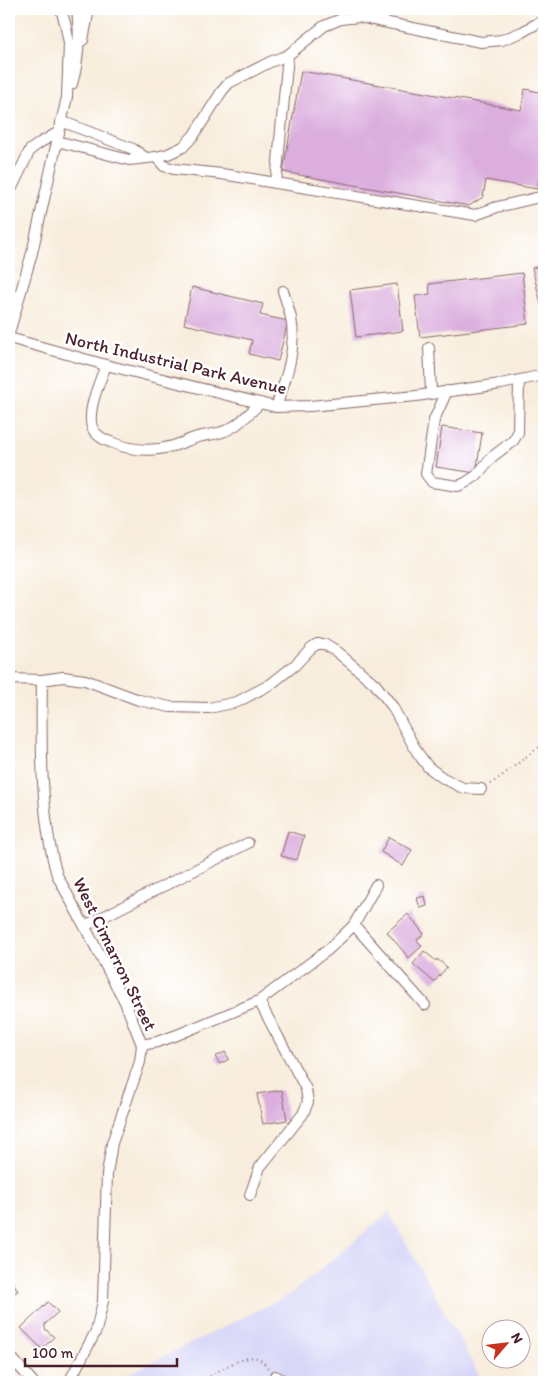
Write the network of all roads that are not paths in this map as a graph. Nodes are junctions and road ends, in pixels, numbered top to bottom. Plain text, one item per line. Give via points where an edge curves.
1 (61, 9) edge
2 (77, 9) edge
3 (89, 9) edge
4 (544, 24) edge
5 (288, 55) junction
6 (77, 63) junction
7 (67, 97) junction
8 (61, 121) junction
9 (58, 137) junction
10 (151, 157) junction
11 (276, 183) junction
12 (9, 194) edge
13 (544, 196) edge
14 (283, 291) dead end
15 (9, 333) edge
16 (9, 338) edge
17 (429, 348) dead end
18 (106, 365) junction
19 (544, 375) edge
20 (519, 381) junction
21 (447, 391) junction
22 (431, 393) junction
23 (260, 403) junction
24 (276, 407) junction
25 (9, 679) edge
26 (42, 680) junction
27 (481, 789) road end
28 (248, 843) dead end
29 (376, 885) dead end
30 (354, 925) junction
31 (85, 926) junction
32 (259, 1001) junction
33 (425, 1005) dead end
34 (142, 1044) junction
35 (250, 1195) dead end
36 (9, 1355) edge
37 (275, 1376) road end
38 (33, 1382) edge
39 (69, 1382) edge
40 (287, 1382) edge

1 - 7 street via 69,43
2 - 6 street
3 - 6 street
4 - 5 street via 538,23 502,40 481,42 359,17 342,19 324,26
5 - 10 street via 230,84 183,147
5 - 11 street
6 - 7 street
7 - 8 street
8 - 9 street
8 - 10 street
9 - 10 street via 129,160
9 - 12 street via 41,142 30,150
9 - 15 street via 32,253
10 - 11 street via 174,169
11 - 13 street via 475,216 497,207
14 - 24 street via 293,336 290,365
16 - 18 street, North Industrial Park Avenue
17 - 22 street
18 - 23 street, North Industrial Park Avenue
18 - 23 street via 91,420 94,431 104,440 125,448 160,449 219,434 230,430
19 - 20 street, North Industrial Park Avenue
20 - 21 street, North Industrial Park Avenue
20 - 21 street via 518,433 476,476 458,486 432,482 426,474 434,420
21 - 22 street, North Industrial Park Avenue
22 - 24 street, North Industrial Park Avenue
23 - 24 street, North Industrial Park Avenue
25 - 26 street
26 - 27 street via 63,677 85,680 139,700 170,707 208,708 237,702 262,689 296,665 312,648 324,644 375,684 392,706 428,768 463,788
26 - 31 street, West Cimarron Street via 41,728 51,852 57,874
28 - 31 street
29 - 30 street
30 - 32 street via 329,949
30 - 33 street
31 - 34 street, West Cimarron Street via 125,1002
32 - 34 street via 178,1035
32 - 35 street via 306,1089 308,1102 303,1114 260,1167
34 - 39 street, West Cimarron Street via 140,1062 112,1143 107,1174 103,1301 96,1330
36 - 38 street
37 - 40 street

